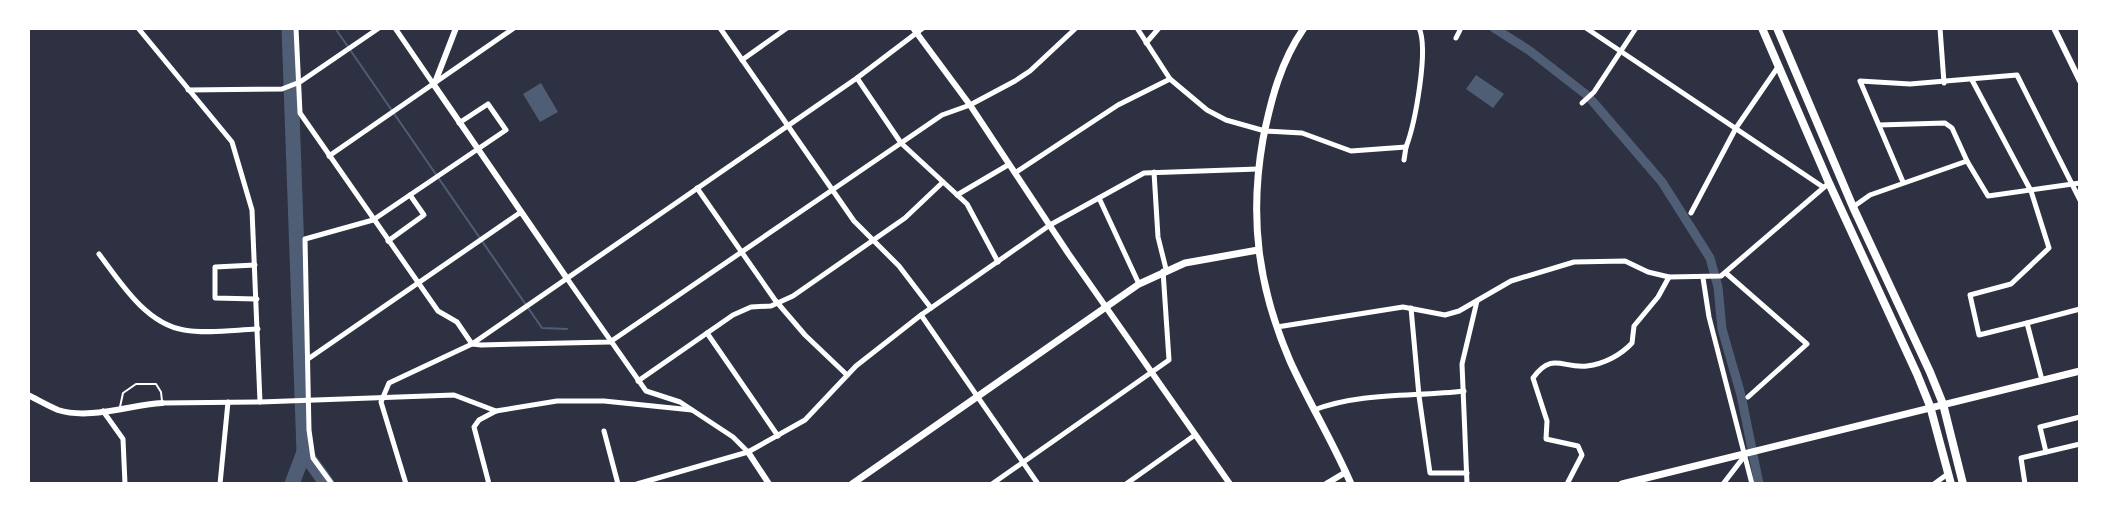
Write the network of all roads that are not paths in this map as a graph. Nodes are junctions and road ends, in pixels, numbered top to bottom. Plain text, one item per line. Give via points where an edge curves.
1 (138, 28) edge
2 (296, 28) edge
3 (379, 28) edge
4 (395, 28) edge
5 (456, 28) edge
6 (514, 28) edge
7 (720, 28) edge
8 (787, 28) edge
9 (923, 28) edge
10 (1076, 28) edge
11 (1137, 28) edge
12 (1159, 28) edge
13 (1304, 28) edge
14 (1419, 28) edge
15 (1461, 28) edge
16 (1586, 28) edge
17 (1636, 28) edge
18 (1762, 28) edge
19 (1778, 28) edge
20 (1940, 28) edge
21 (2054, 28) edge
22 (915, 31) edge
23 (1456, 38) dead end
24 (1146, 43) junction
25 (1620, 51) junction
26 (742, 60) junction
27 (1778, 67) junction
28 (857, 78) junction
29 (1170, 79) junction
30 (1972, 80) junction
31 (2079, 81) edge
32 (300, 82) junction
33 (1944, 82) junction
34 (434, 85) junction
35 (188, 90) junction
36 (1582, 103) dead end
37 (970, 105) junction
38 (459, 123) junction
39 (787, 125) junction
40 (1879, 125) junction
41 (1736, 128) junction
42 (1265, 131) junction
43 (901, 143) junction
44 (1406, 147) junction
45 (478, 149) junction
46 (330, 156) junction
47 (1404, 160) dead end
48 (1967, 161) junction
49 (1008, 165) junction
50 (1258, 169) junction
51 (1154, 172) junction
52 (1015, 173) junction
53 (943, 182) junction
54 (1903, 182) junction
55 (2077, 184) edge
56 (1826, 185) junction
57 (697, 188) junction
58 (833, 191) junction
59 (2031, 191) junction
60 (410, 195) junction
61 (957, 195) junction
62 (1099, 198) junction
63 (2079, 200) edge
64 (1853, 207) junction
65 (521, 212) junction
66 (1690, 213) dead end
67 (373, 220) junction
68 (1050, 225) junction
69 (388, 241) junction
70 (873, 241) junction
71 (1258, 250) junction
72 (741, 253) junction
73 (99, 255) dead end
74 (998, 262) junction
75 (255, 265) junction
76 (1165, 270) junction
77 (1724, 275) junction
78 (566, 277) junction
79 (1669, 277) junction
80 (1703, 278) junction
81 (419, 284) junction
82 (1139, 284) junction
83 (256, 299) junction
84 (1477, 301) junction
85 (778, 303) junction
86 (931, 308) junction
87 (1108, 308) junction
88 (1411, 308) junction
89 (2079, 309) edge
90 (921, 315) junction
91 (2027, 323) junction
92 (1277, 327) junction
93 (258, 329) junction
94 (707, 333) junction
95 (610, 342) junction
96 (472, 344) junction
97 (308, 359) junction
98 (2079, 371) edge
99 (1152, 372) junction
100 (847, 375) junction
101 (2042, 380) junction
102 (638, 381) junction
103 (1464, 391) junction
104 (28, 395) edge
105 (1419, 396) junction
106 (382, 397) junction
107 (978, 397) junction
108 (1748, 397) dead end
109 (309, 401) junction
110 (228, 402) junction
111 (260, 402) junction
112 (162, 403) junction
113 (1943, 404) junction
114 (1930, 406) junction
115 (120, 407) junction
116 (692, 410) junction
117 (1314, 410) junction
118 (103, 411) junction
119 (496, 411) junction
120 (2079, 417) edge
121 (604, 431) dead end
122 (1196, 435) junction
123 (778, 436) junction
124 (2079, 444) edge
125 (748, 452) junction
126 (2046, 452) junction
127 (1744, 455) junction
128 (1023, 462) junction
129 (1346, 472) junction
130 (1949, 472) junction
131 (1467, 473) junction
132 (1647, 481) edge
133 (1034, 482) edge
134 (1130, 482) edge
135 (125, 483) edge
136 (220, 483) edge
137 (332, 483) edge
138 (406, 483) edge
139 (489, 483) edge
140 (618, 483) edge
141 (637, 483) edge
142 (769, 483) edge
143 (854, 483) edge
144 (992, 483) edge
145 (1230, 483) edge
146 (1326, 483) edge
147 (1351, 483) edge
148 (1467, 483) edge
149 (1567, 483) edge
150 (1622, 483) edge
151 (1723, 483) edge
152 (1752, 483) edge
153 (1934, 483) edge
154 (1952, 483) edge
155 (1963, 483) edge
156 (2025, 483) edge

1 - 35 street
2 - 32 street
3 - 32 street
4 - 34 street
5 - 34 street
6 - 34 street
7 - 26 street
8 - 26 street
9 - 22 street
10 - 37 street via 1030,71
11 - 24 street
12 - 24 street
13 - 42 main road via 1285,58
14 - 44 street via 1423,44 1418,97
15 - 23 street
16 - 25 street
17 - 25 street
18 - 27 highway
19 - 64 highway
20 - 33 street
21 - 31 street
22 - 28 street
22 - 37 street
24 - 29 street
25 - 36 street via 1594,92
25 - 41 street
26 - 39 street
27 - 41 street
27 - 56 highway
28 - 39 street
28 - 43 street
29 - 42 street via 1207,110
29 - 52 street via 1118,105
30 - 33 street
30 - 55 street via 2017,75
30 - 59 street
32 - 35 street via 282,88
32 - 46 street via 300,113
33 - 40 street via 1860,81
34 - 38 street
34 - 46 street
35 - 75 street via 232,142 252,210
37 - 43 street via 942,115
37 - 49 street
38 - 45 street
38 - 45 street via 488,104 506,130
39 - 57 street
39 - 58 street
40 - 48 street via 1945,123 1952,128
40 - 54 street
41 - 56 street
41 - 66 street
42 - 44 street via 1302,133 1351,151
42 - 50 main road
43 - 53 street
43 - 58 street
44 - 47 street
45 - 60 street
45 - 65 street
46 - 67 street
48 - 54 street
48 - 59 street via 1988,196
49 - 52 street
49 - 61 street
50 - 51 street
50 - 71 main road
51 - 62 street via 1144,173
51 - 76 street via 1158,237
52 - 68 street
53 - 61 street
53 - 70 street via 905,218
54 - 64 street via 1870,195
55 - 59 street
55 - 63 street
56 - 77 street
56 - 114 highway via 1900,335
57 - 72 street
57 - 78 street
58 - 70 street
58 - 72 street
59 - 91 street via 2049,248 2011,284 1970,296 1979,335
60 - 67 street
60 - 69 street via 424,215
61 - 74 street via 967,204
62 - 68 street
62 - 82 street
64 - 113 highway
65 - 78 street
65 - 81 street
67 - 69 street
67 - 97 street via 305,238
68 - 74 street
68 - 87 street
69 - 81 street
70 - 85 street
70 - 86 street
71 - 76 main road via 1185,262
71 - 92 main road
72 - 85 street
72 - 95 street
73 - 93 street via 133,298 158,320 184,330
74 - 86 street
75 - 83 street
75 - 83 street via 215,267 215,298
76 - 82 main road
76 - 99 street via 1169,360
77 - 80 street
77 - 108 street via 1808,345
78 - 95 street
78 - 96 street
79 - 80 street
79 - 84 street via 1625,261 1574,262 1511,281
79 - 149 street via 1634,326 1632,343 1623,352 1588,366 1547,364 1533,378 1547,420 1546,439 1578,446 1582,455
80 - 127 street
81 - 96 street via 438,311 457,322
81 - 97 street
82 - 87 main road
83 - 93 street
84 - 88 street via 1445,315
84 - 103 street via 1462,364
85 - 94 street via 743,309
85 - 100 street
86 - 90 street
87 - 99 street
87 - 107 main road
88 - 92 street via 1340,315
88 - 105 street
89 - 91 street
90 - 100 street
90 - 107 street
91 - 101 street
92 - 117 main road
93 - 111 street
94 - 102 street
94 - 123 street
95 - 96 street
95 - 102 street
96 - 106 street via 389,382
97 - 109 street
98 - 101 main road
99 - 122 street
99 - 128 street
100 - 123 street via 805,420
101 - 113 main road
102 - 116 street via 646,391
103 - 105 street
103 - 131 street
104 - 118 street via 58,410
105 - 117 street via 1358,397
105 - 131 street via 1430,473
106 - 109 street
106 - 119 street via 454,395
106 - 138 street
107 - 128 street
107 - 143 main road
109 - 111 street
109 - 137 street via 314,458
110 - 111 street
110 - 112 street
110 - 136 street
112 - 115 street
112 - 115 lane via 159,387 144,383 123,393
113 - 114 main road
113 - 155 highway
114 - 127 main road
114 - 130 highway
115 - 118 street
116 - 119 street via 557,401
116 - 125 street
117 - 129 main road
118 - 135 street via 123,439
119 - 139 street via 474,427
120 - 126 street via 2040,427
121 - 140 street
122 - 134 street
122 - 145 street
123 - 125 street
124 - 126 street
125 - 141 street
125 - 142 street
126 - 156 street via 2021,458
127 - 132 main road
127 - 151 street
127 - 152 street
128 - 133 street
128 - 144 street
129 - 146 street
129 - 147 main road
130 - 153 street
130 - 154 highway
131 - 148 street
132 - 150 main road

